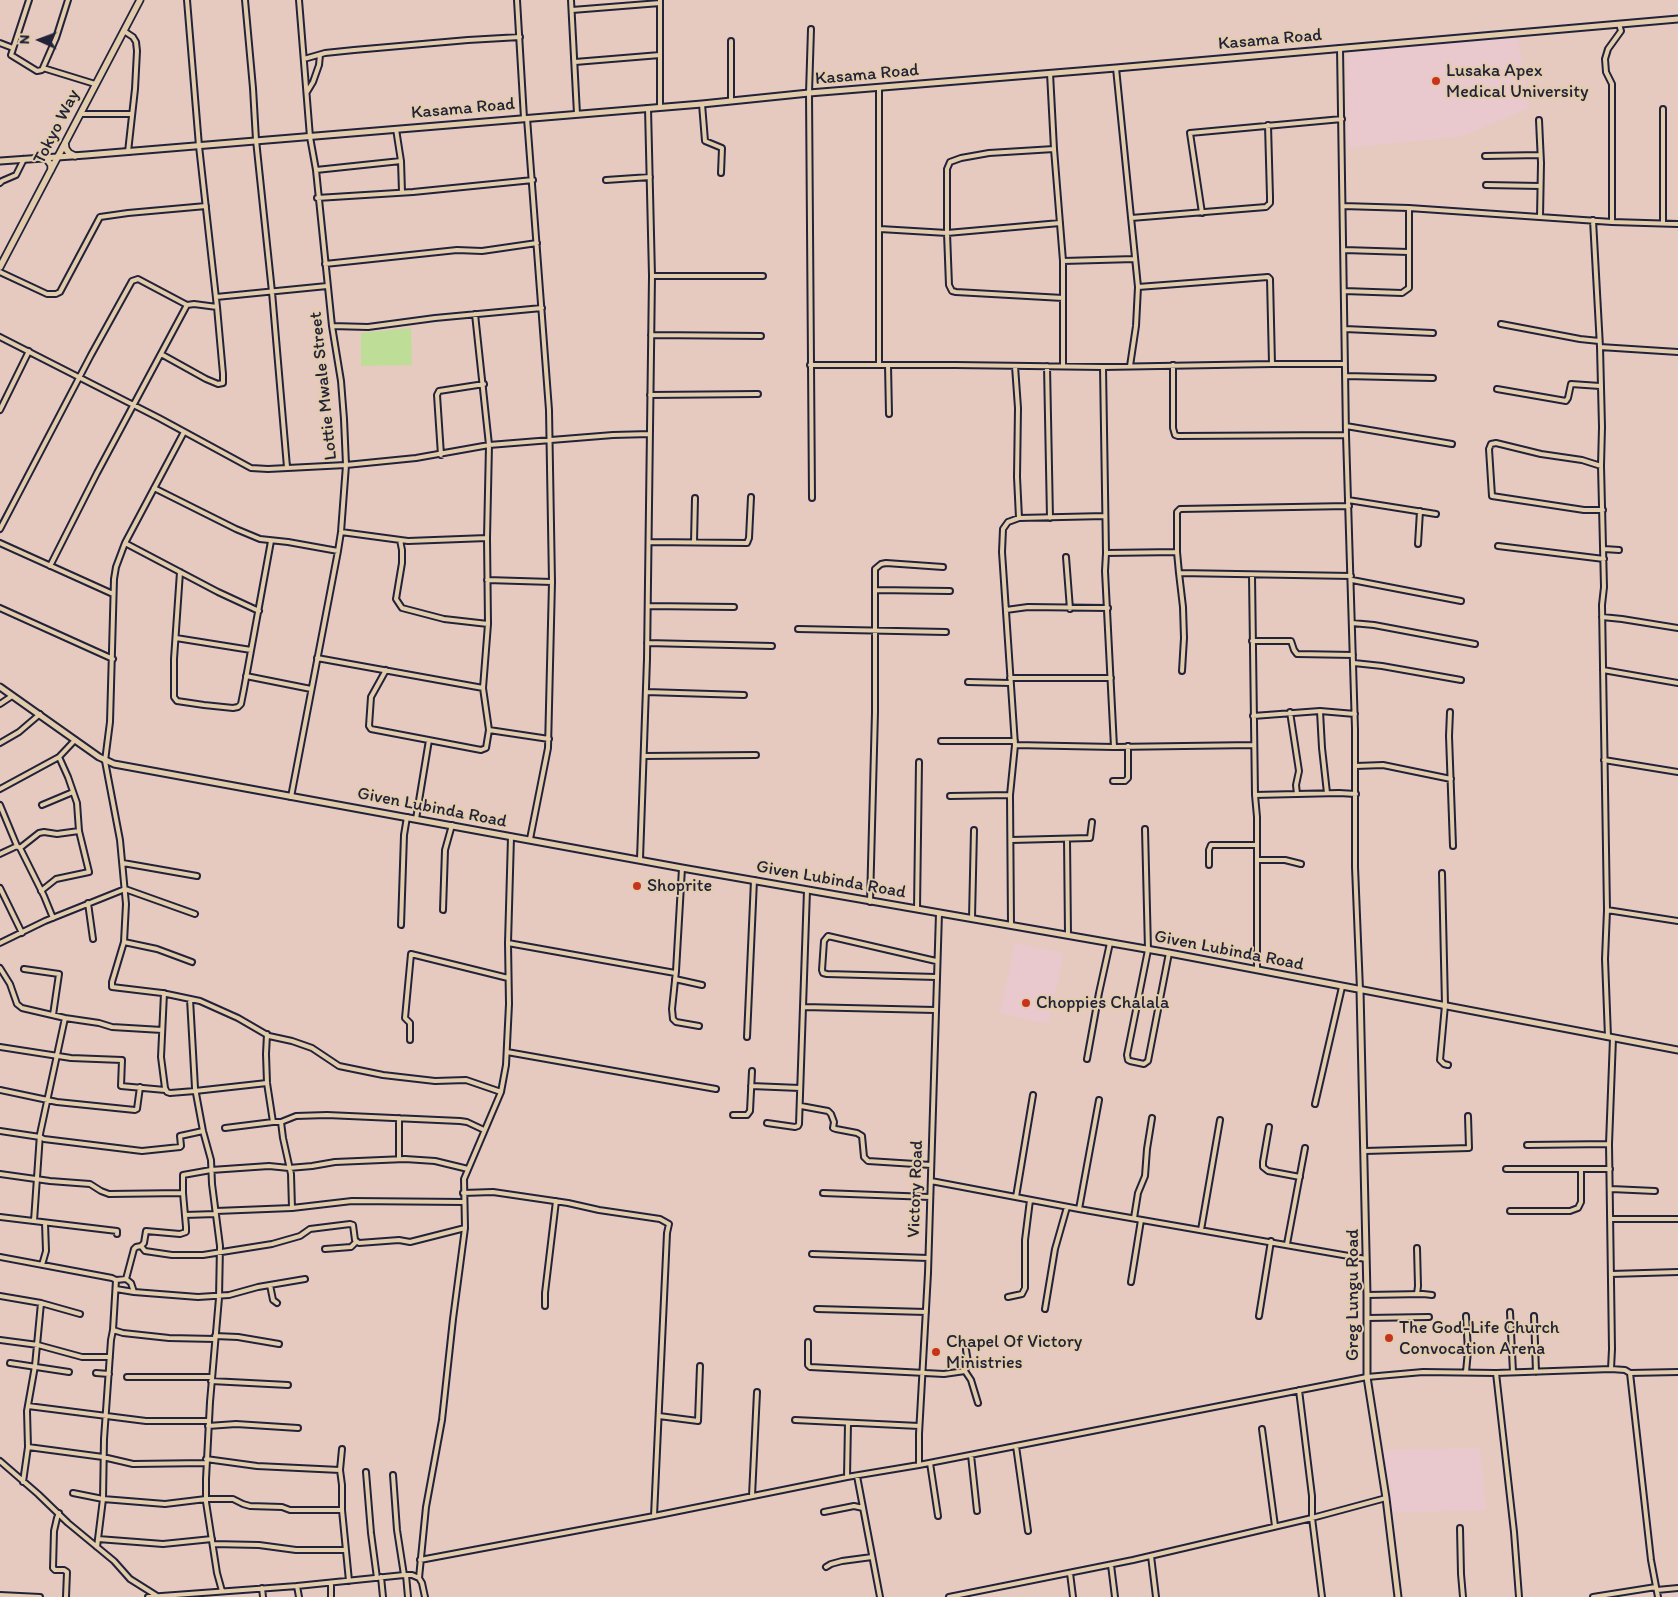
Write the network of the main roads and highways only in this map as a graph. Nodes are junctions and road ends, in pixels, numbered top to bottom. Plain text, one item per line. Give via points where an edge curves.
1 (140, 0) edge
2 (65, 143) junction
3 (75, 156) road end
4 (46, 158) road end
5 (51, 170) junction
6 (0, 267) edge

1 - 2 main road, Tokyo Way
2 - 3 main road via 69,154
2 - 5 main road, Tokyo Way
4 - 5 main road
5 - 6 main road, Tokyo Way

